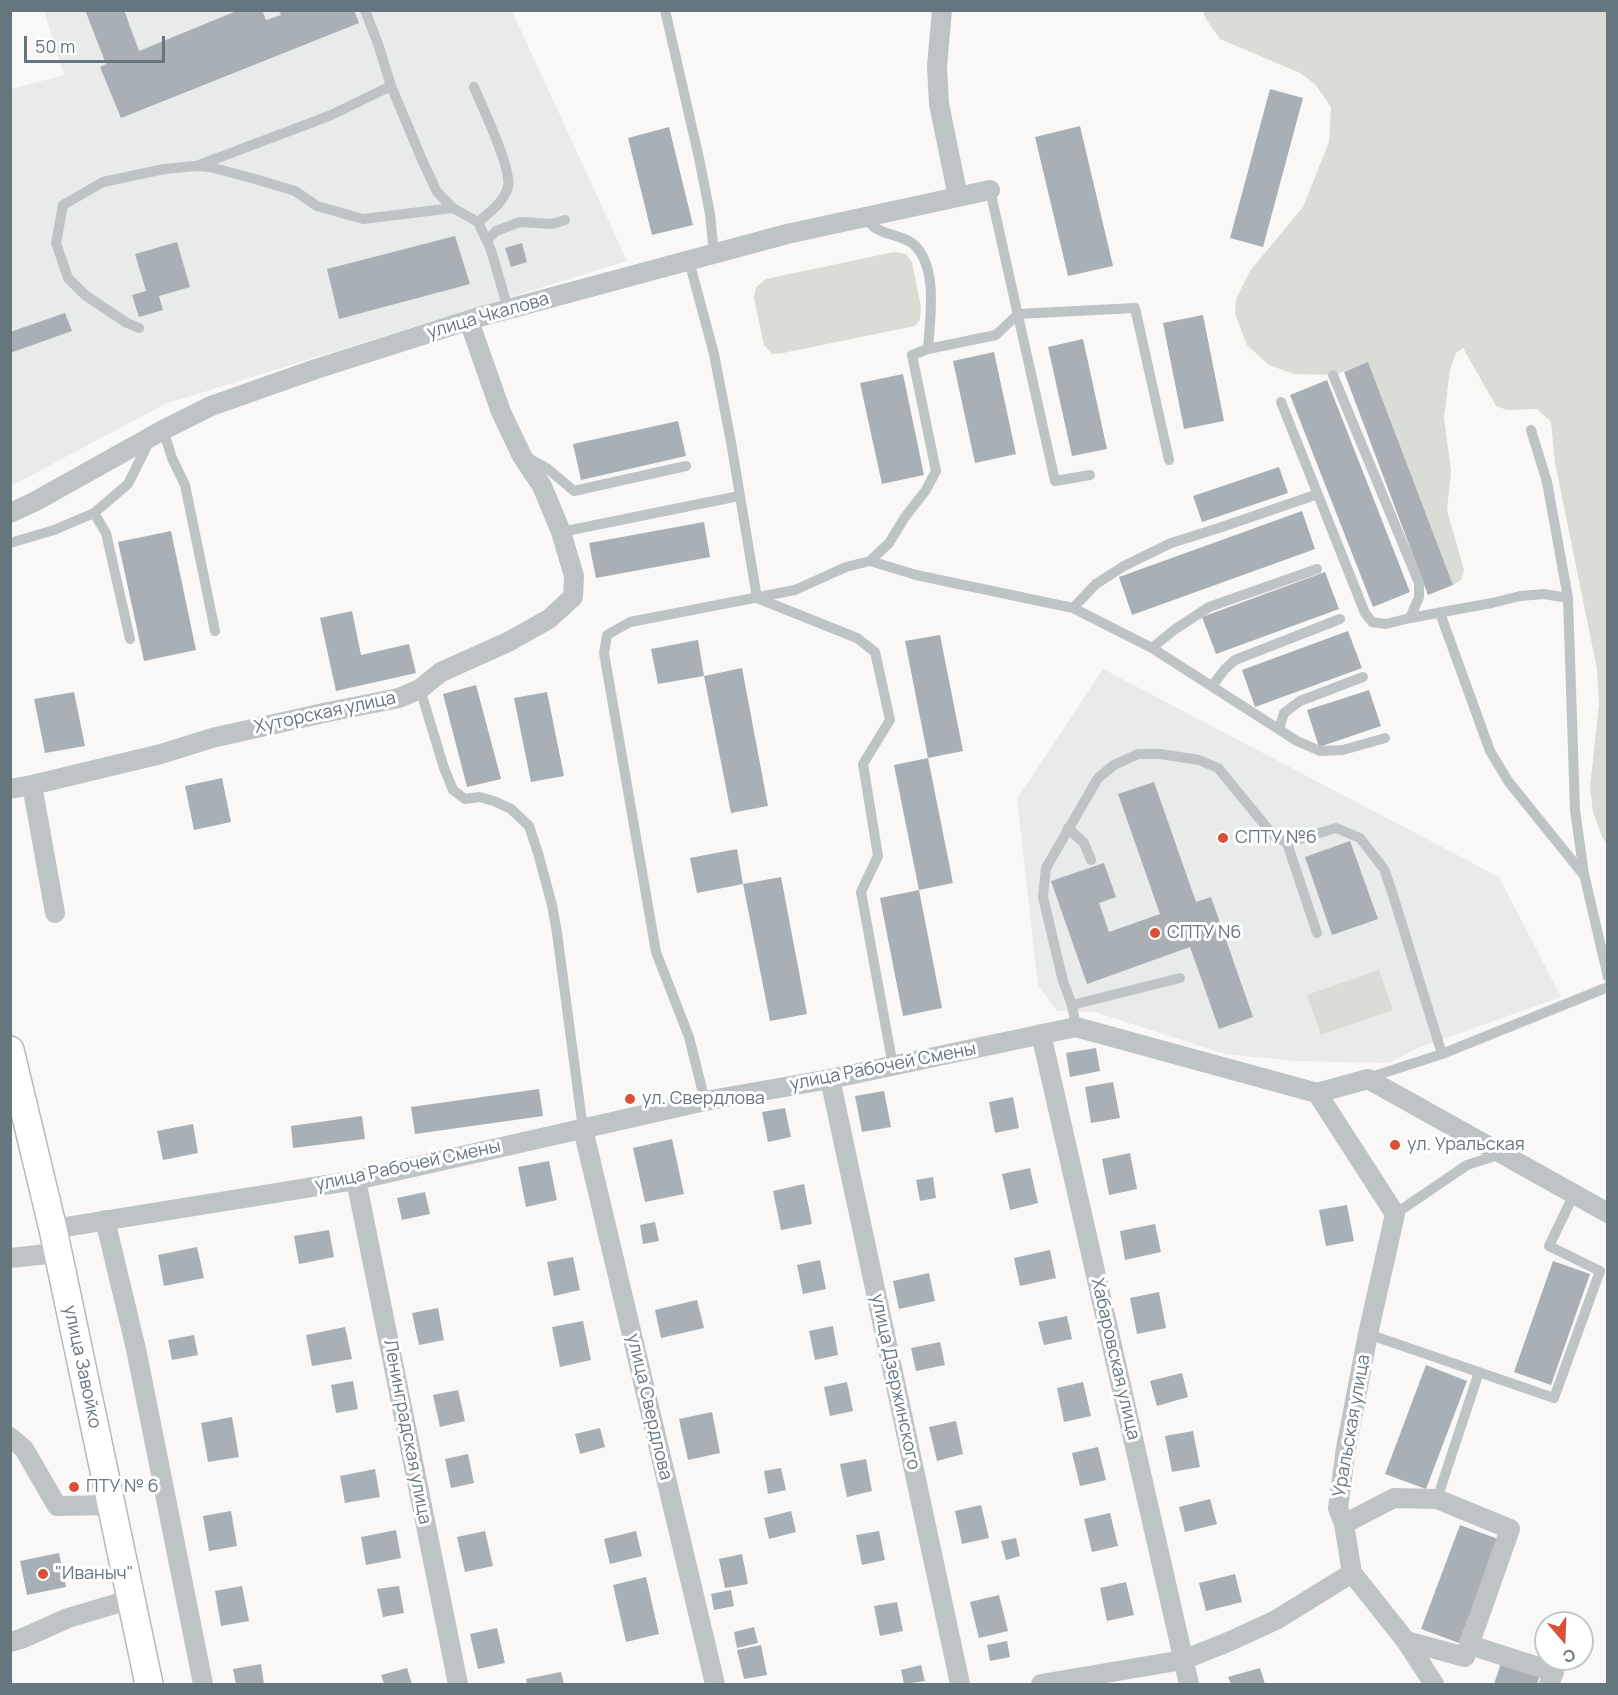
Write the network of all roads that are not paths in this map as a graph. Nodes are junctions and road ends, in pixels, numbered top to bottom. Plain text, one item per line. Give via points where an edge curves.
1 (365, 10) edge
2 (665, 10) edge
3 (942, 10) edge
4 (391, 86) junction
5 (474, 87) dead end
6 (196, 166) junction
7 (990, 190) joint
8 (958, 197) junction
9 (453, 208) junction
10 (864, 217) junction
11 (565, 220) dead end
12 (478, 222) junction
13 (487, 240) junction
14 (714, 254) junction
15 (689, 261) junction
16 (508, 309) junction
17 (1018, 314) junction
18 (468, 321) junction
19 (139, 328) dead end
20 (928, 349) junction
21 (1333, 375) dead end
22 (1281, 402) dead end
23 (1531, 430) dead end
24 (158, 434) junction
25 (522, 456) junction
26 (1169, 460) dead end
27 (686, 466) dead end
28 (1090, 475) dead end
29 (1318, 494) junction
30 (739, 496) junction
31 (10, 513) edge
32 (94, 513) junction
33 (561, 532) junction
34 (10, 543) edge
35 (870, 561) junction
36 (1317, 568) dead end
37 (757, 598) junction
38 (1568, 598) junction
39 (1073, 608) junction
40 (1440, 613) junction
41 (1410, 618) junction
42 (1340, 619) dead end
43 (216, 631) dead end
44 (130, 639) dead end
45 (1152, 648) junction
46 (1363, 677) dead end
47 (1212, 686) junction
48 (420, 689) junction
49 (1279, 729) junction
50 (1385, 738) dead end
51 (32, 785) junction
52 (10, 789) edge
53 (1068, 828) junction
54 (1287, 843) junction
55 (1091, 860) dead end
56 (1584, 874) junction
57 (55, 913) dead end
58 (1317, 933) dead end
59 (1608, 977) edge
60 (1180, 978) dead end
61 (1608, 987) edge
62 (1072, 1005) junction
63 (1076, 1027) junction
64 (1041, 1034) junction
65 (10, 1050) edge
66 (1442, 1053) junction
67 (893, 1066) junction
68 (830, 1079) junction
69 (1368, 1079) junction
70 (1317, 1093) junction
71 (705, 1101) junction
72 (583, 1129) junction
73 (1502, 1154) junction
74 (356, 1179) junction
75 (1574, 1194) junction
76 (1608, 1213) edge
77 (1395, 1214) junction
78 (105, 1220) junction
79 (55, 1241) junction
80 (10, 1258) edge
81 (1368, 1334) junction
82 (1479, 1372) junction
83 (10, 1437) edge
84 (1437, 1498) junction
85 (111, 1505) junction
86 (1344, 1524) junction
87 (1352, 1573) junction
88 (132, 1599) junction
89 (1406, 1641) junction
90 (10, 1642) edge
91 (1470, 1645) junction
92 (1183, 1660) junction
93 (149, 1684) edge
94 (202, 1684) edge
95 (458, 1684) edge
96 (715, 1684) edge
97 (960, 1684) edge
98 (1041, 1684) edge
99 (1189, 1684) edge
100 (1434, 1684) edge
101 (1549, 1684) edge

1 - 4 lane
2 - 14 lane via 699,158
3 - 8 street via 937,66 939,104
4 - 6 lane via 329,116
4 - 9 lane via 437,192
5 - 12 lane via 498,142 508,187 498,205
6 - 9 lane via 285,188 317,206 363,219
6 - 19 lane via 103,182 63,205 56,243 68,278 102,307
7 - 8 street, улица Чкалова
7 - 17 lane
8 - 10 street, улица Чкалова
9 - 12 lane
10 - 14 street, улица Чкалова
10 - 20 lane via 875,228 911,242 924,257 931,292
11 - 13 lane via 552,224 520,222 496,231
12 - 13 lane
13 - 16 lane
14 - 15 street, улица Чкалова
15 - 16 street, улица Чкалова
15 - 30 lane via 714,354
16 - 18 street, улица Чкалова
17 - 20 lane via 996,335
17 - 26 lane via 1135,308
17 - 28 lane via 1056,481
18 - 24 street, улица Чкалова via 230,398
18 - 25 street, Хуторская улица via 501,412
20 - 35 lane via 912,355 936,471 889,543
21 - 41 lane via 1419,584 1419,597
22 - 29 lane
23 - 38 lane via 1547,482
24 - 31 street, улица Чкалова
24 - 32 lane via 128,484
24 - 43 lane via 185,486
25 - 27 lane via 548,469 574,491
25 - 33 street, Хуторская улица via 542,486
29 - 39 lane via 1171,543 1096,584
29 - 41 lane via 1365,613 1372,622 1386,624
30 - 33 lane
30 - 37 lane
32 - 34 lane
32 - 44 lane via 106,532
33 - 48 street, Хуторская улица via 574,576 573,597 549,619 441,672
35 - 37 lane via 846,567 795,590
35 - 39 lane via 916,575
36 - 45 lane via 1209,607
37 - 67 lane via 857,638 875,652 890,720 862,764 878,856 861,892
37 - 71 lane via 630,622 607,635 604,653 656,952 689,1037
38 - 40 lane via 1520,596
38 - 56 lane via 1575,810
39 - 45 lane
40 - 41 lane
40 - 56 lane via 1490,752 1508,781
42 - 47 lane via 1235,660
45 - 47 lane
46 - 49 lane via 1300,701 1284,713
47 - 49 lane
48 - 51 street, Хуторская улица via 399,698 212,738
48 - 72 lane via 453,790 465,799 479,797 511,809 529,826 534,837 557,933
49 - 50 lane via 1320,752
51 - 52 street, Хуторская улица
51 - 57 street
53 - 54 lane via 1098,778 1114,765 1138,753 1160,754 1199,760 1218,768 1274,835
53 - 55 lane via 1084,843
53 - 62 lane via 1046,868 1043,897
54 - 58 lane
54 - 66 lane via 1336,828 1360,838 1384,869
56 - 59 lane
60 - 62 lane
61 - 66 lane
62 - 63 lane
63 - 64 street, улица Рабочей Смены
63 - 70 street, улица Рабочей Смены
64 - 67 street, улица Рабочей Смены
64 - 92 street, Хабаровская улица
65 - 79 main road, улица Завойко
66 - 69 lane
67 - 68 street, улица Рабочей Смены
68 - 71 street, улица Рабочей Смены
68 - 97 street, улица Дзержинского
69 - 70 street
69 - 73 street
70 - 77 street
71 - 72 street, улица Рабочей Смены
72 - 74 street, улица Рабочей Смены
72 - 96 street, улица Свердлова
73 - 75 street
73 - 77 lane via 1467,1165
74 - 78 street, улица Рабочей Смены
74 - 95 street, Ленинградская улица
75 - 76 street
75 - 82 lane via 1549,1246 1600,1270 1554,1398
77 - 81 street, Уральская улица
78 - 79 street, улица Рабочей Смены
78 - 94 street via 136,1349
79 - 80 street, улица Рабочей Смены
79 - 85 main road, улица Завойко
81 - 82 lane
81 - 86 street, Уральская улица via 1338,1508
82 - 84 lane
83 - 85 street via 24,1449 57,1506
84 - 86 street via 1394,1498
84 - 91 street via 1510,1529
85 - 88 main road, улица Завойко
86 - 87 street, Уральская улица
87 - 89 street, Уральская улица
87 - 92 street via 1276,1620
88 - 90 street via 68,1618
88 - 93 main road, улица Завойко
89 - 91 street via 1465,1657
89 - 100 street, Уральская улица
91 - 101 street via 1554,1672
92 - 98 street
92 - 99 street, Хабаровская улица

